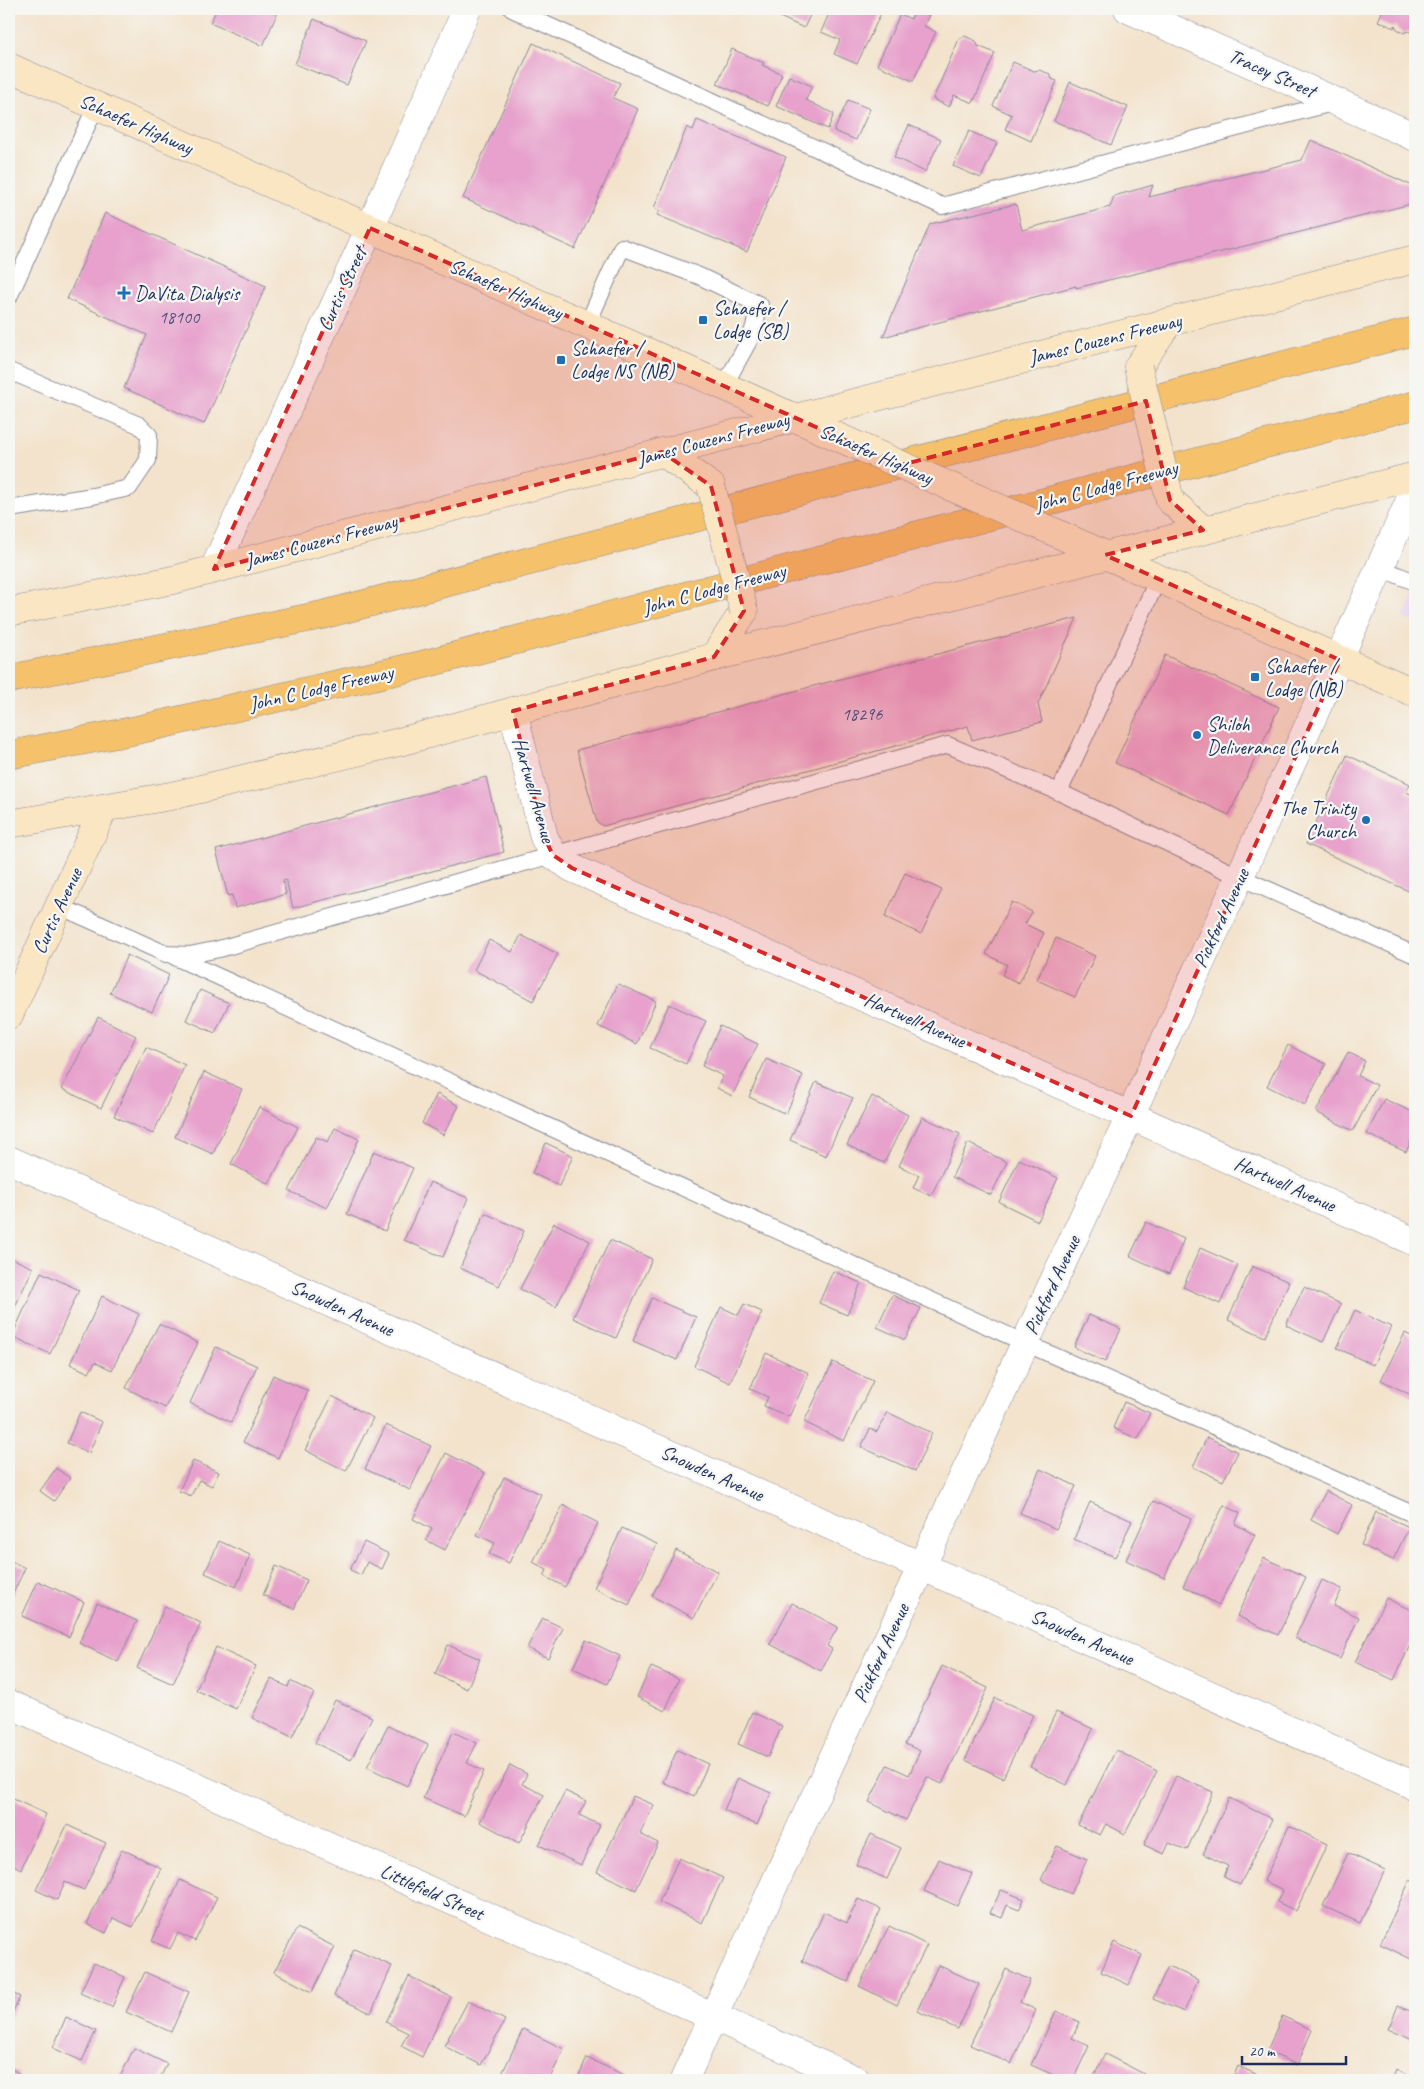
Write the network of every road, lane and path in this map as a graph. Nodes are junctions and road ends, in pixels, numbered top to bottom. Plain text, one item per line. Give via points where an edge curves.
1 (467, 9) edge
2 (512, 9) edge
3 (1128, 9) edge
4 (9, 67) edge
5 (1338, 102) junction
6 (96, 106) junction
7 (1415, 137) edge
8 (370, 228) junction
9 (1415, 259) edge
10 (9, 297) edge
11 (1168, 322) junction
12 (587, 325) junction
13 (1415, 331) edge
14 (9, 371) edge
15 (724, 386) junction
16 (1415, 405) edge
17 (795, 418) junction
18 (662, 452) junction
19 (1415, 476) edge
20 (1415, 489) edge
21 (9, 509) edge
22 (1203, 530) junction
23 (1105, 555) junction
24 (1380, 568) junction
25 (214, 569) junction
26 (1158, 579) junction
27 (1415, 582) edge
28 (9, 612) edge
29 (714, 656) junction
30 (1340, 660) junction
31 (9, 679) edge
32 (1415, 693) edge
33 (513, 711) junction
34 (9, 755) edge
35 (1059, 792) junction
36 (104, 808) junction
37 (9, 824) edge
38 (553, 855) junction
39 (1240, 877) junction
40 (59, 906) junction
41 (166, 954) junction
42 (1415, 955) edge
43 (9, 1015) edge
44 (1130, 1116) junction
45 (9, 1160) edge
46 (1415, 1242) edge
47 (1025, 1343) junction
48 (1415, 1515) edge
49 (921, 1566) junction
50 (9, 1704) edge
51 (1415, 1786) edge
52 (713, 2017) junction
53 (684, 2080) edge
54 (856, 2080) edge

1 - 8 street, Curtis Street
2 - 5 lane via 942,206
3 - 5 street, Tracey Street
4 - 6 main road, Schaefer Highway
5 - 7 street, Tracey Street
6 - 8 main road, Schaefer Highway
6 - 10 lane
8 - 12 main road, Schaefer Highway
8 - 25 street, Curtis Street
9 - 11 main road, James Couzens Freeway
11 - 17 main road, James Couzens Freeway
11 - 22 main road, bridge via 1138,367 1170,500
12 - 15 main road, Schaefer Highway
12 - 15 lane via 622,248 699,276 760,305 750,337
13 - 31 highway via 322,616
14 - 21 lane via 139,425 149,435 148,460 129,488
15 - 17 main road, Schaefer Highway
16 - 34 highway, John C Lodge Freeway via 418,666 137,730
17 - 18 main road, James Couzens Freeway
17 - 23 main road, Schaefer Highway, bridge
18 - 25 main road, James Couzens Freeway
18 - 29 main road, bridge via 711,486 744,611
19 - 22 main road
20 - 24 street, Pickford Avenue
22 - 23 main road
23 - 26 main road, Schaefer Highway
23 - 29 main road
24 - 27 lane
24 - 30 street, Pickford Avenue
25 - 28 main road, James Couzens Freeway
26 - 30 main road, Schaefer Highway
26 - 35 lane
29 - 33 main road
30 - 32 main road, Schaefer Highway
30 - 39 street, Pickford Avenue
33 - 36 main road via 399,742 171,796
33 - 38 street, Hartwell Avenue via 544,837
35 - 38 lane via 948,746
35 - 39 lane
36 - 37 main road
36 - 40 main road, Curtis Avenue
38 - 41 lane via 219,950 190,955
38 - 44 street, Hartwell Avenue via 572,868
39 - 42 lane
39 - 44 street, Pickford Avenue
40 - 41 lane
40 - 43 main road, Curtis Avenue
41 - 47 lane
44 - 46 street, Hartwell Avenue
44 - 47 street, Pickford Avenue
45 - 49 street, Snowden Avenue
47 - 48 lane
47 - 49 street, Pickford Avenue
49 - 51 street, Snowden Avenue
49 - 52 street, Pickford Avenue
50 - 52 street, Littlefield Street
52 - 53 street, Pickford Avenue
52 - 54 street, Littlefield Street

